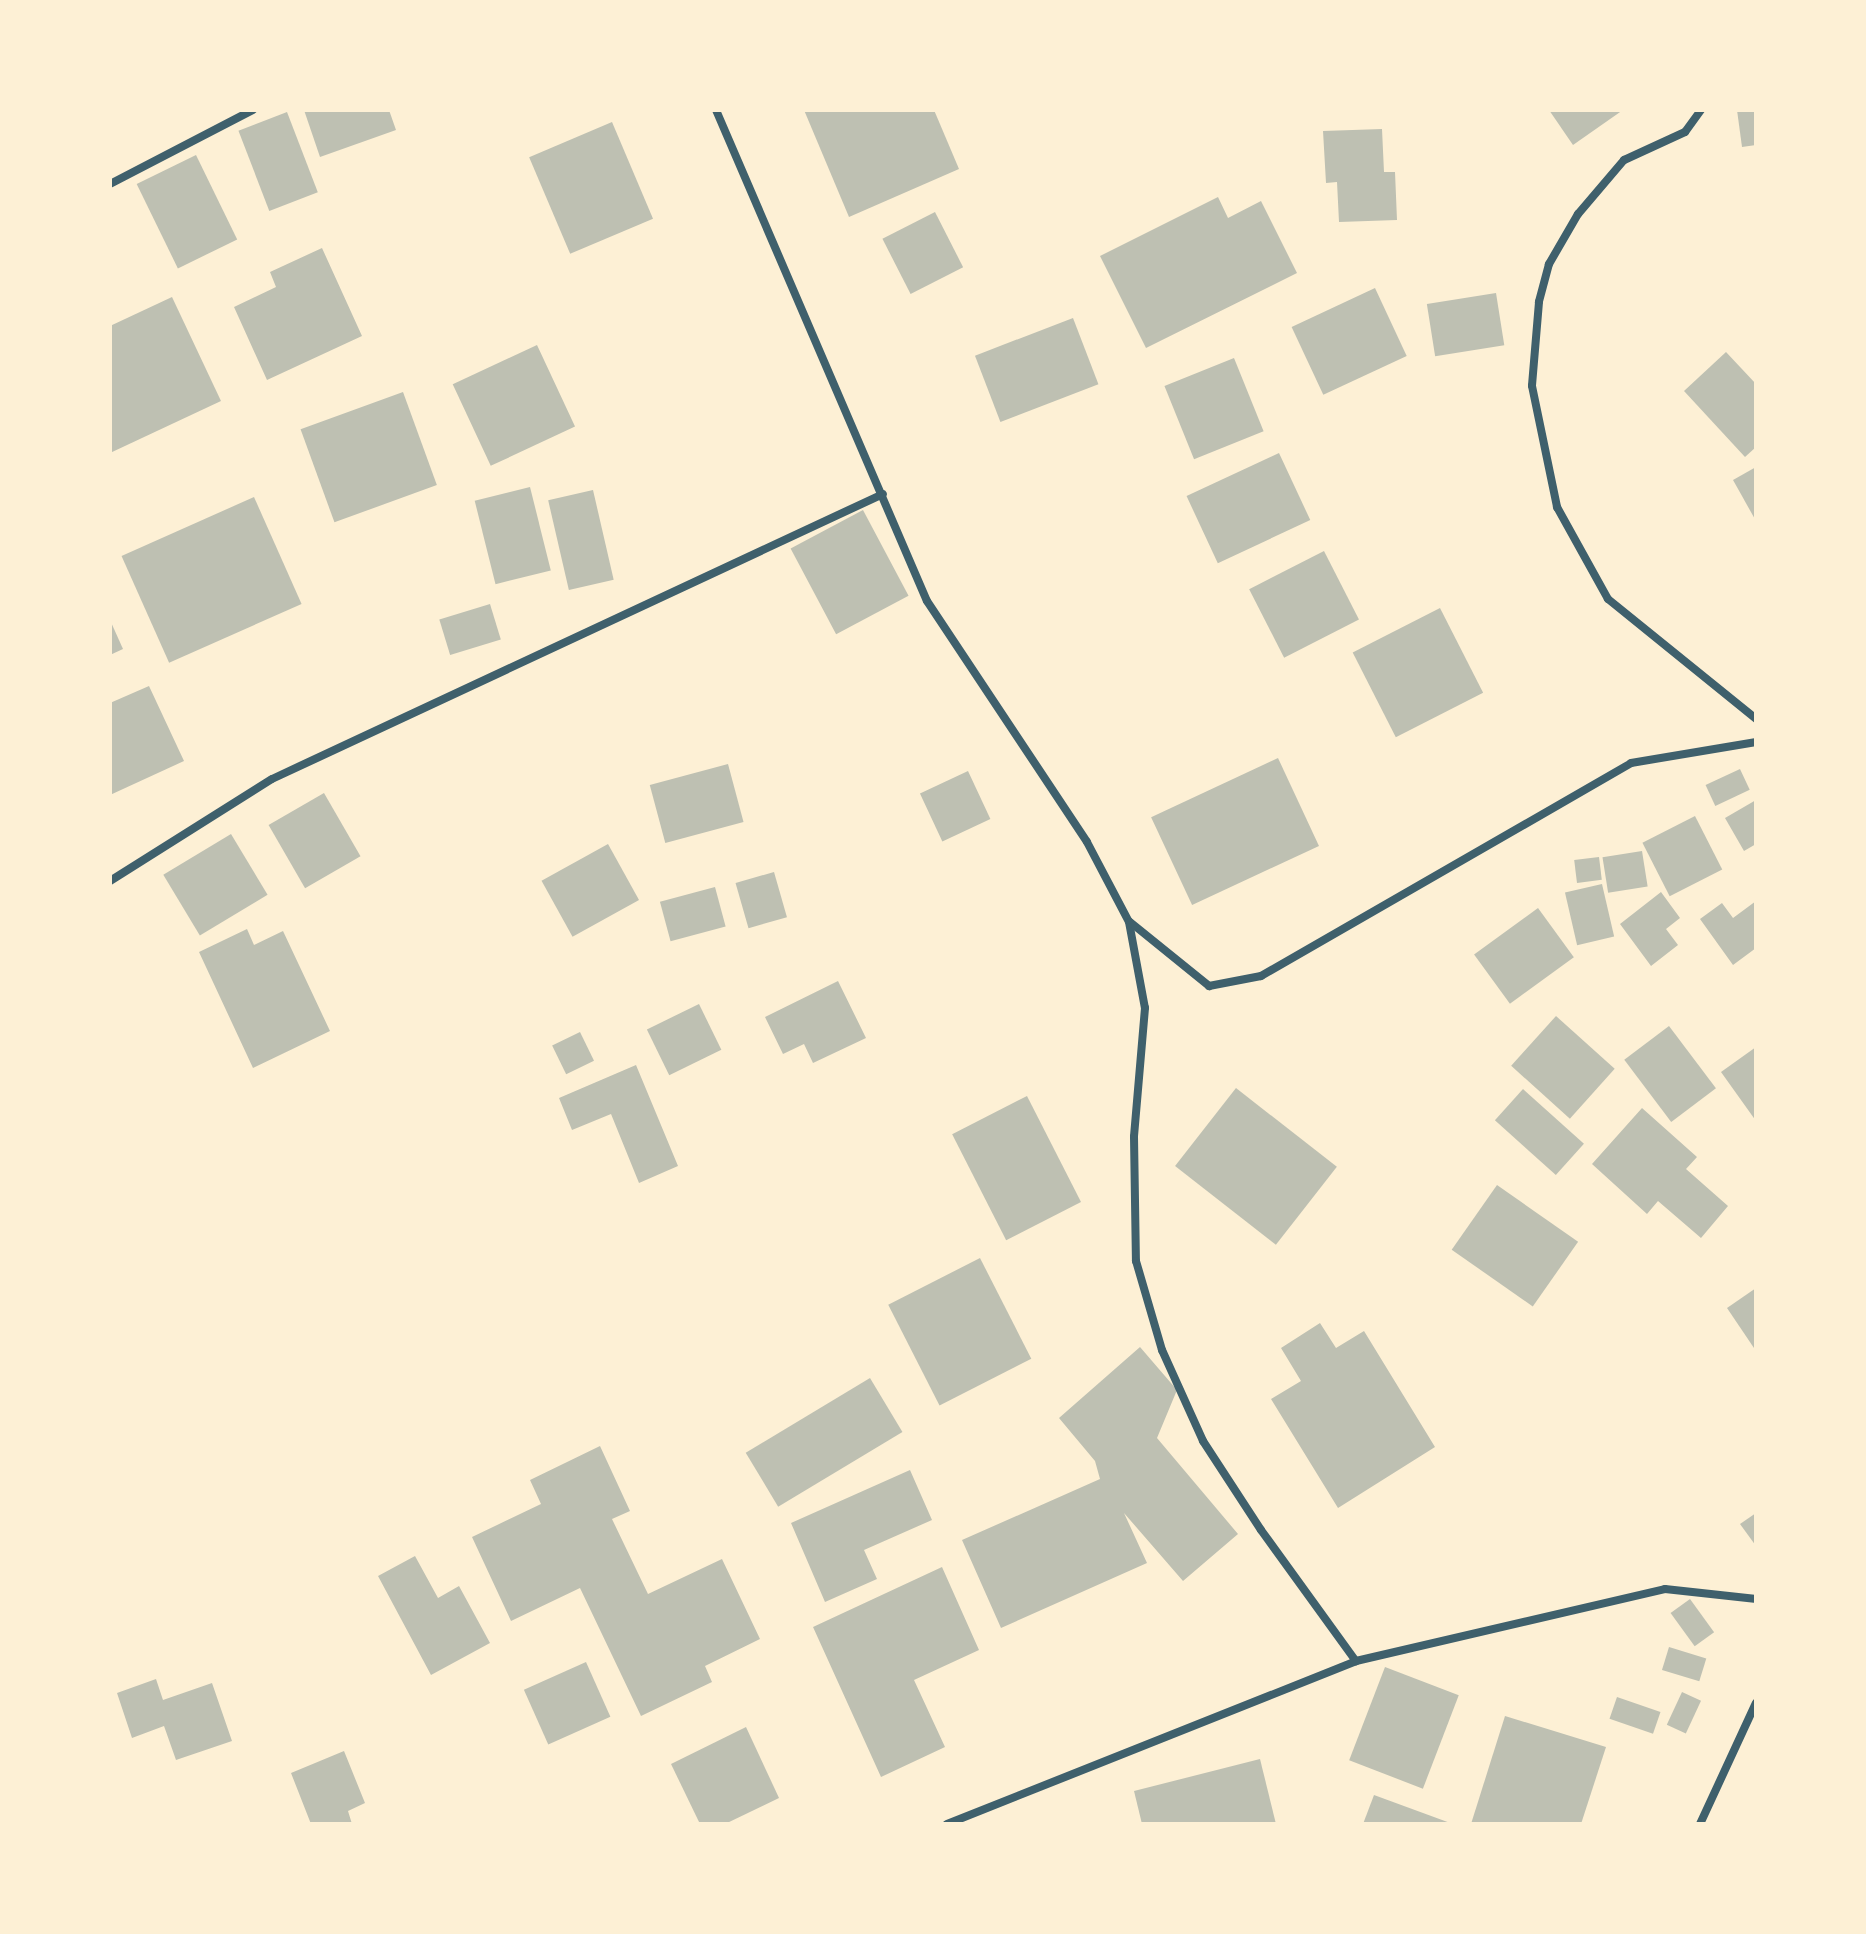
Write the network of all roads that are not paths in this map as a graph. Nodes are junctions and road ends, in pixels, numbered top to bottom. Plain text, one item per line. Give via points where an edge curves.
1 (253, 110) edge
2 (716, 110) edge
3 (1701, 110) edge
4 (110, 184) edge
5 (883, 494) junction
6 (1756, 719) edge
7 (1756, 742) edge
8 (110, 881) edge
9 (1129, 922) junction
10 (1756, 1599) edge
11 (1356, 1661) junction
12 (1756, 1703) edge
13 (947, 1824) edge
14 (1700, 1824) edge

1 - 4 street
2 - 5 street
3 - 6 street via 1685,132 1624,160 1578,214 1549,264 1539,302 1532,386 1557,507 1608,599
5 - 8 street via 272,779
5 - 9 street via 927,601 1087,842
7 - 9 street via 1631,763 1261,976 1209,986
9 - 11 street via 1145,1008 1134,1137 1136,1261 1162,1350 1203,1441
10 - 11 street via 1665,1589
11 - 13 street
12 - 14 street

